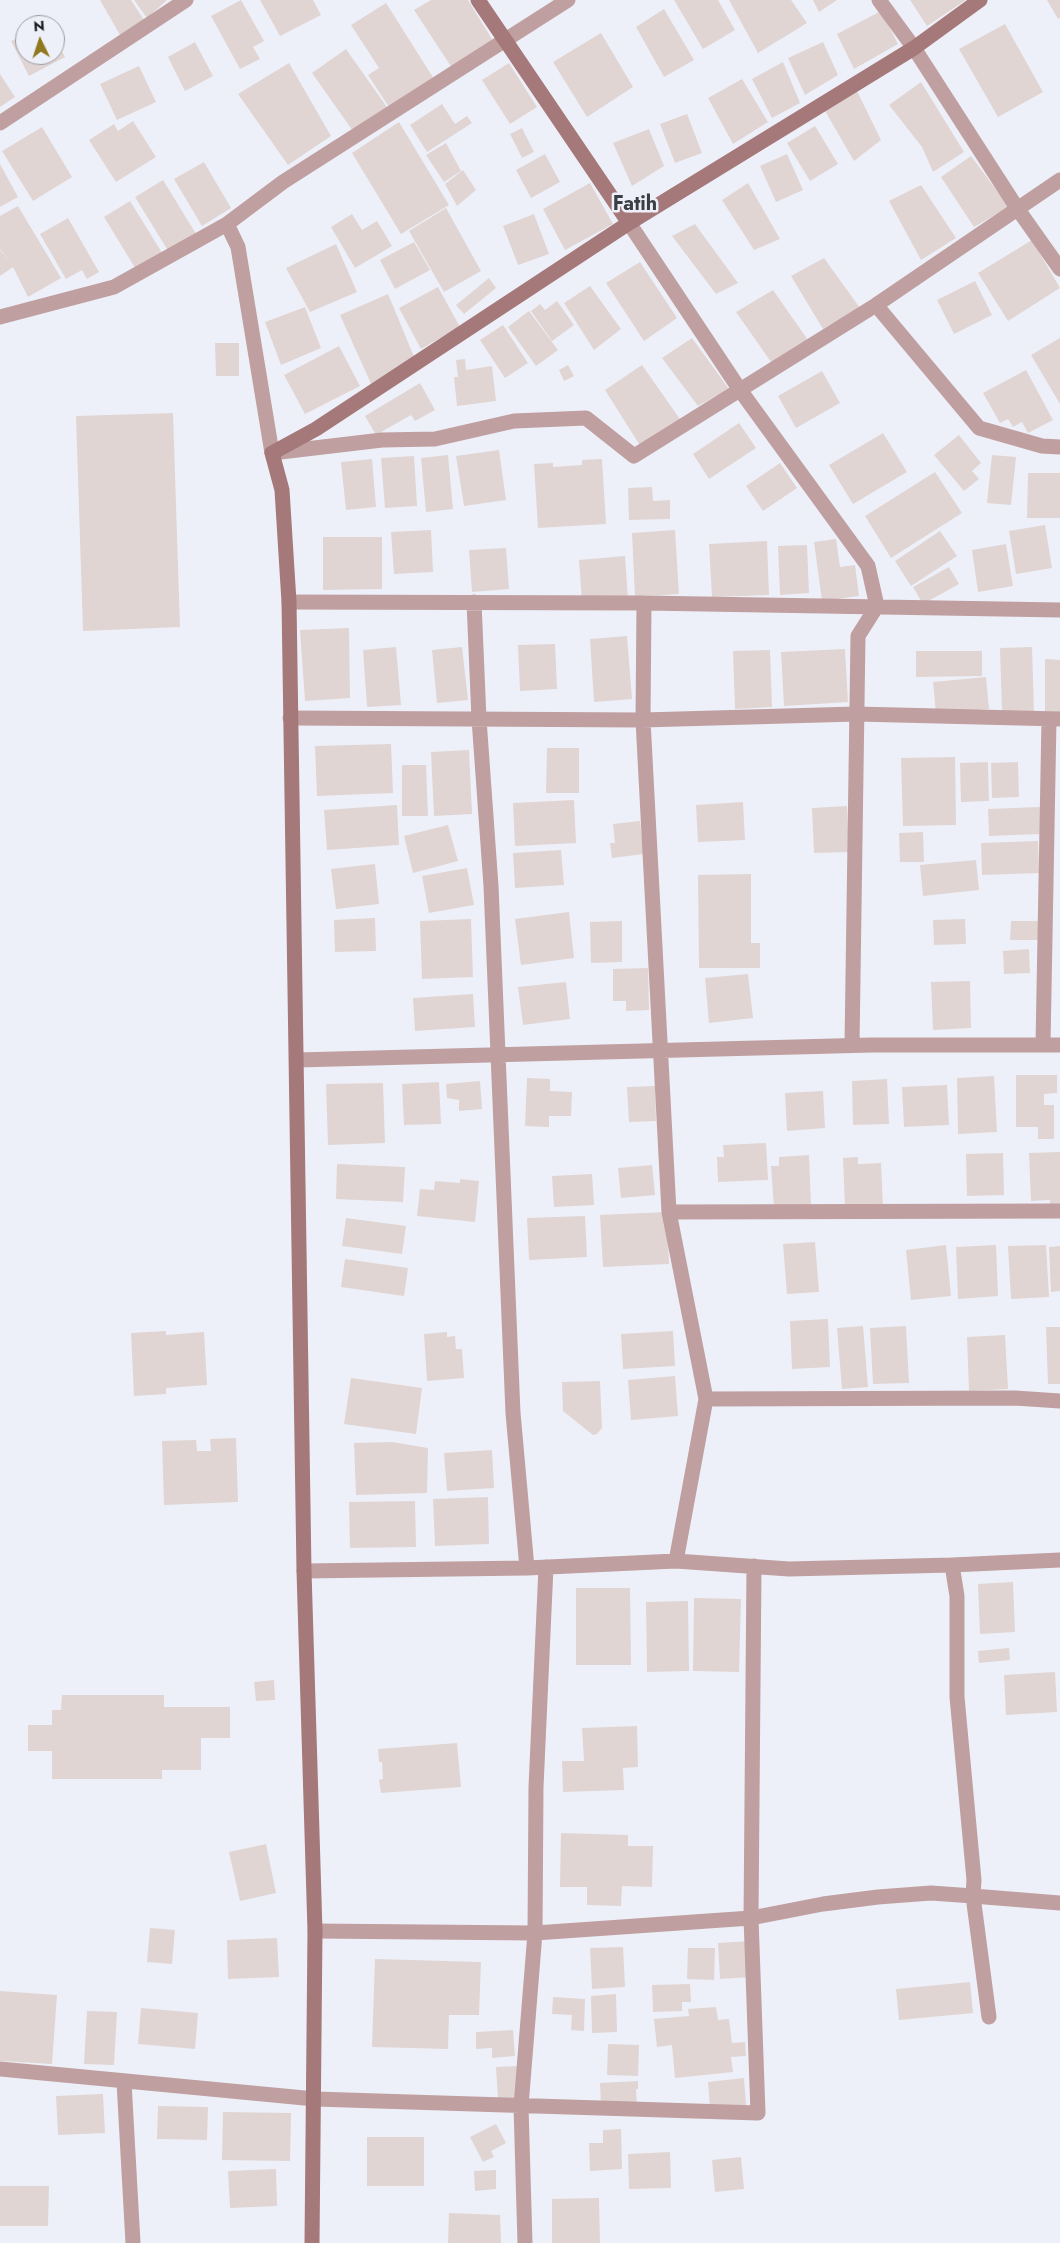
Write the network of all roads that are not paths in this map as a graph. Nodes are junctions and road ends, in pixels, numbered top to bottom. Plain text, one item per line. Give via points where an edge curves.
1 (186, 0) edge
2 (478, 0) edge
3 (568, 0) edge
4 (878, 0) edge
5 (980, 0) edge
6 (506, 38) junction
7 (914, 48) junction
8 (0, 123) edge
9 (1060, 180) edge
10 (1017, 208) junction
11 (629, 223) junction
12 (227, 224) junction
13 (1060, 268) edge
14 (876, 305) junction
15 (0, 317) edge
16 (740, 390) junction
17 (1060, 447) edge
18 (272, 453) junction
19 (289, 602) junction
20 (474, 602) junction
21 (644, 603) junction
22 (877, 606) junction
23 (1060, 610) edge
24 (856, 714) junction
25 (290, 718) junction
26 (479, 719) junction
27 (1054, 719) edge
28 (643, 720) junction
29 (852, 1045) junction
30 (1043, 1045) junction
31 (1060, 1045) edge
32 (660, 1050) junction
33 (498, 1056) junction
34 (297, 1060) junction
35 (1060, 1211) edge
36 (669, 1212) junction
37 (706, 1399) junction
38 (1060, 1401) edge
39 (1060, 1560) edge
40 (676, 1561) junction
41 (952, 1565) junction
42 (754, 1566) junction
43 (546, 1567) junction
44 (527, 1568) junction
45 (304, 1571) junction
46 (973, 1896) junction
47 (1060, 1903) edge
48 (751, 1918) junction
49 (315, 1931) junction
50 (535, 1933) junction
51 (989, 2017) dead end
52 (0, 2069) edge
53 (124, 2082) junction
54 (315, 2099) junction
55 (521, 2106) junction
56 (133, 2243) edge
57 (312, 2243) edge
58 (525, 2243) edge

1 - 8 street
2 - 6 street
3 - 6 street
4 - 7 street
5 - 7 street
6 - 11 street
6 - 12 street via 283,182
7 - 10 street
7 - 11 street
9 - 10 street
10 - 13 street
10 - 14 street
11 - 16 street
11 - 18 street via 316,429
12 - 15 street via 114,287
12 - 18 street via 238,247
14 - 16 street
14 - 17 street via 979,428 1042,446
16 - 18 street via 634,456 586,418 514,421 435,439 382,440
16 - 22 street via 868,566
18 - 19 street via 282,490
19 - 20 street
19 - 25 street
20 - 21 street
20 - 26 street
21 - 22 street
21 - 28 street
22 - 23 street
22 - 24 street via 858,636
24 - 27 street
24 - 28 street
24 - 29 street
25 - 26 street
25 - 34 street
26 - 28 street
26 - 33 street via 491,886
27 - 30 street
28 - 32 street
29 - 30 street
29 - 32 street
30 - 31 street
32 - 33 street
32 - 36 street
33 - 34 street
33 - 44 street via 513,1413
34 - 45 street
35 - 36 street
36 - 37 street
37 - 38 street via 1016,1398
37 - 40 street
39 - 41 street
40 - 42 street
40 - 43 street
41 - 42 street via 789,1569
41 - 46 street via 957,1596 957,1696
42 - 48 street
43 - 44 street
43 - 50 street via 536,1787
44 - 45 street
45 - 49 street
46 - 47 street
46 - 48 street via 931,1893 878,1897
46 - 51 street
48 - 50 street
48 - 55 street via 758,2113
49 - 50 street
49 - 54 street
50 - 55 street
52 - 53 street
53 - 54 street
53 - 56 street
54 - 55 street
54 - 57 street
55 - 58 street

